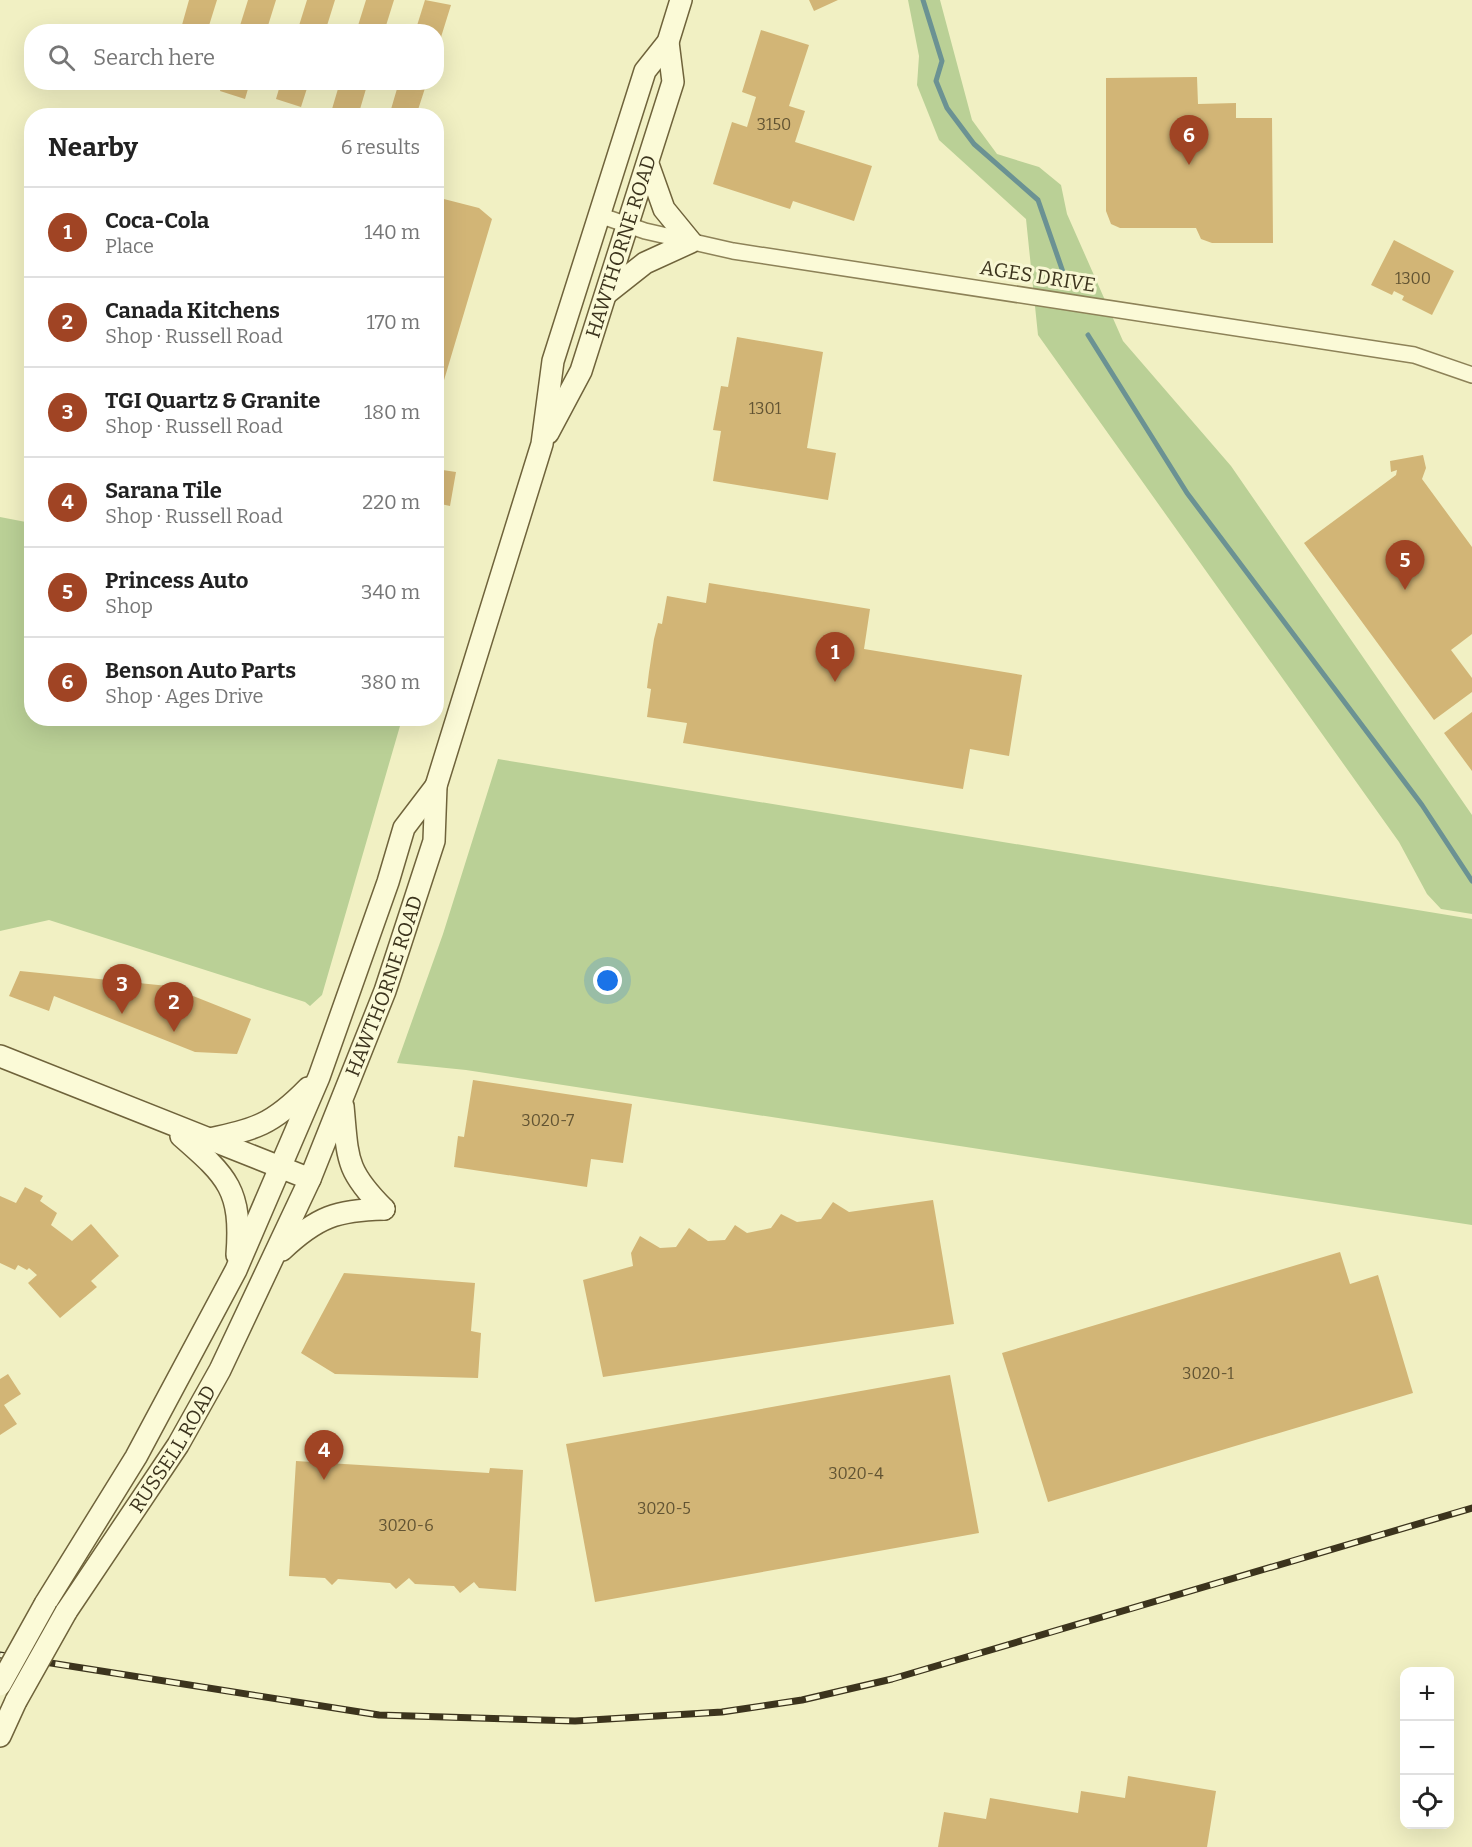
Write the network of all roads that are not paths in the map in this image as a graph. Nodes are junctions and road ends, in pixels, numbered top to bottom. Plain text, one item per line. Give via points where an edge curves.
1 (681, 0) edge
2 (668, 42) junction
3 (648, 164) junction
4 (598, 215) junction
5 (628, 226) junction
6 (691, 242) junction
7 (606, 293) junction
8 (1472, 375) edge
9 (542, 444) junction
10 (436, 786) junction
11 (0, 1056) edge
12 (319, 1077) junction
13 (342, 1101) junction
14 (170, 1126) junction
15 (204, 1140) junction
16 (279, 1168) junction
17 (310, 1179) junction
18 (275, 1256) junction
19 (236, 1270) junction
20 (0, 1685) edge
21 (0, 1736) edge

1 - 2 main road, HAWTHORNE ROAD
2 - 3 main road, HAWTHORNE ROAD via 673,82
2 - 4 main road, HAWTHORNE ROAD via 645,71
3 - 5 main road, HAWTHORNE ROAD
3 - 6 main road via 664,209
4 - 5 street, AGES DRIVE
4 - 9 main road, HAWTHORNE ROAD via 553,361
5 - 6 street, AGES DRIVE
5 - 7 main road, HAWTHORNE ROAD
6 - 7 main road via 645,263
6 - 8 street, AGES DRIVE via 1414,355
7 - 9 main road, HAWTHORNE ROAD via 581,371
9 - 10 main road, HAWTHORNE ROAD
10 - 12 main road, HAWTHORNE ROAD via 404,828
10 - 13 main road, HAWTHORNE ROAD via 434,841 385,991
11 - 14 main road
12 - 15 main road via 290,1107 267,1123
12 - 16 main road, HAWTHORNE ROAD
13 - 17 main road, HAWTHORNE ROAD
13 - 18 main road via 350,1164 361,1186 384,1209 352,1210 324,1218
14 - 15 main road
14 - 19 main road via 209,1160 231,1188 238,1222
15 - 16 main road
16 - 17 main road
16 - 19 main road, RUSSELL ROAD
17 - 18 main road, RUSSELL ROAD
18 - 21 main road, RUSSELL ROAD, bridge via 220,1370 178,1445 66,1612
19 - 20 main road, RUSSELL ROAD, bridge via 136,1457

